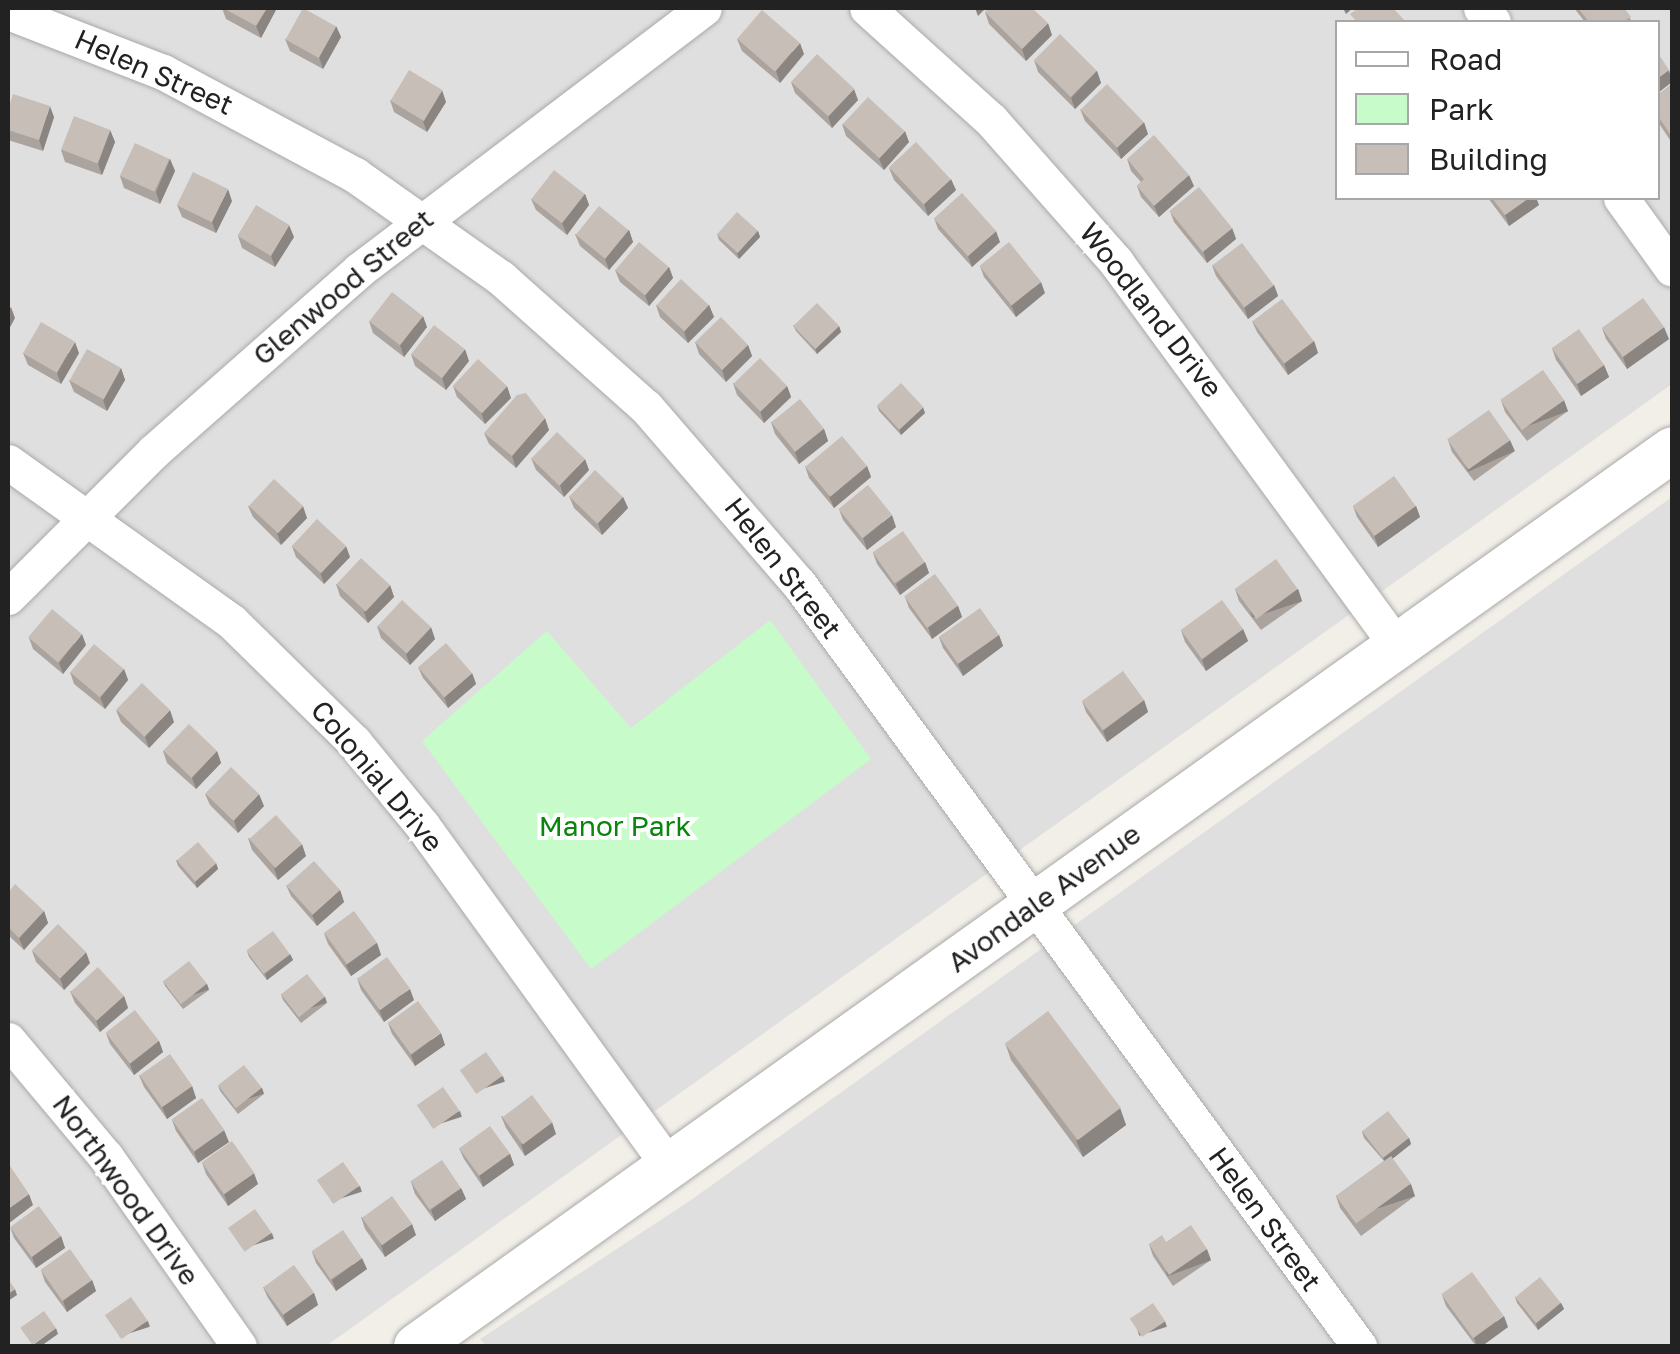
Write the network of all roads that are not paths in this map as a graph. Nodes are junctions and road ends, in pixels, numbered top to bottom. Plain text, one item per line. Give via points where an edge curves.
1 (704, 8) edge
2 (867, 8) edge
3 (8, 12) edge
4 (1621, 200) edge
5 (422, 220) junction
6 (1672, 269) edge
7 (1672, 449) edge
8 (8, 462) edge
9 (88, 515) junction
10 (8, 597) edge
11 (1397, 646) junction
12 (1033, 905) junction
13 (8, 1040) edge
14 (669, 1166) junction
15 (238, 1346) edge
16 (416, 1346) edge
17 (1359, 1346) edge

1 - 5 street, Glenwood Street
2 - 11 street, Woodland Drive via 991,120 1116,262
3 - 5 street, Helen Street via 163,72 250,115
4 - 6 street
5 - 9 street, Glenwood Street
5 - 12 street, Helen Street via 575,341 712,477 799,584
7 - 11 street, Avondale Avenue
8 - 9 street, Colonial Drive
9 - 10 street, Glenwood Street
9 - 14 street, Colonial Drive via 232,622 354,742 422,825
11 - 12 street, Avondale Avenue
12 - 14 street, Avondale Avenue
12 - 17 street, Helen Street
13 - 15 street, Northwood Drive via 106,1156
14 - 16 street, Avondale Avenue

